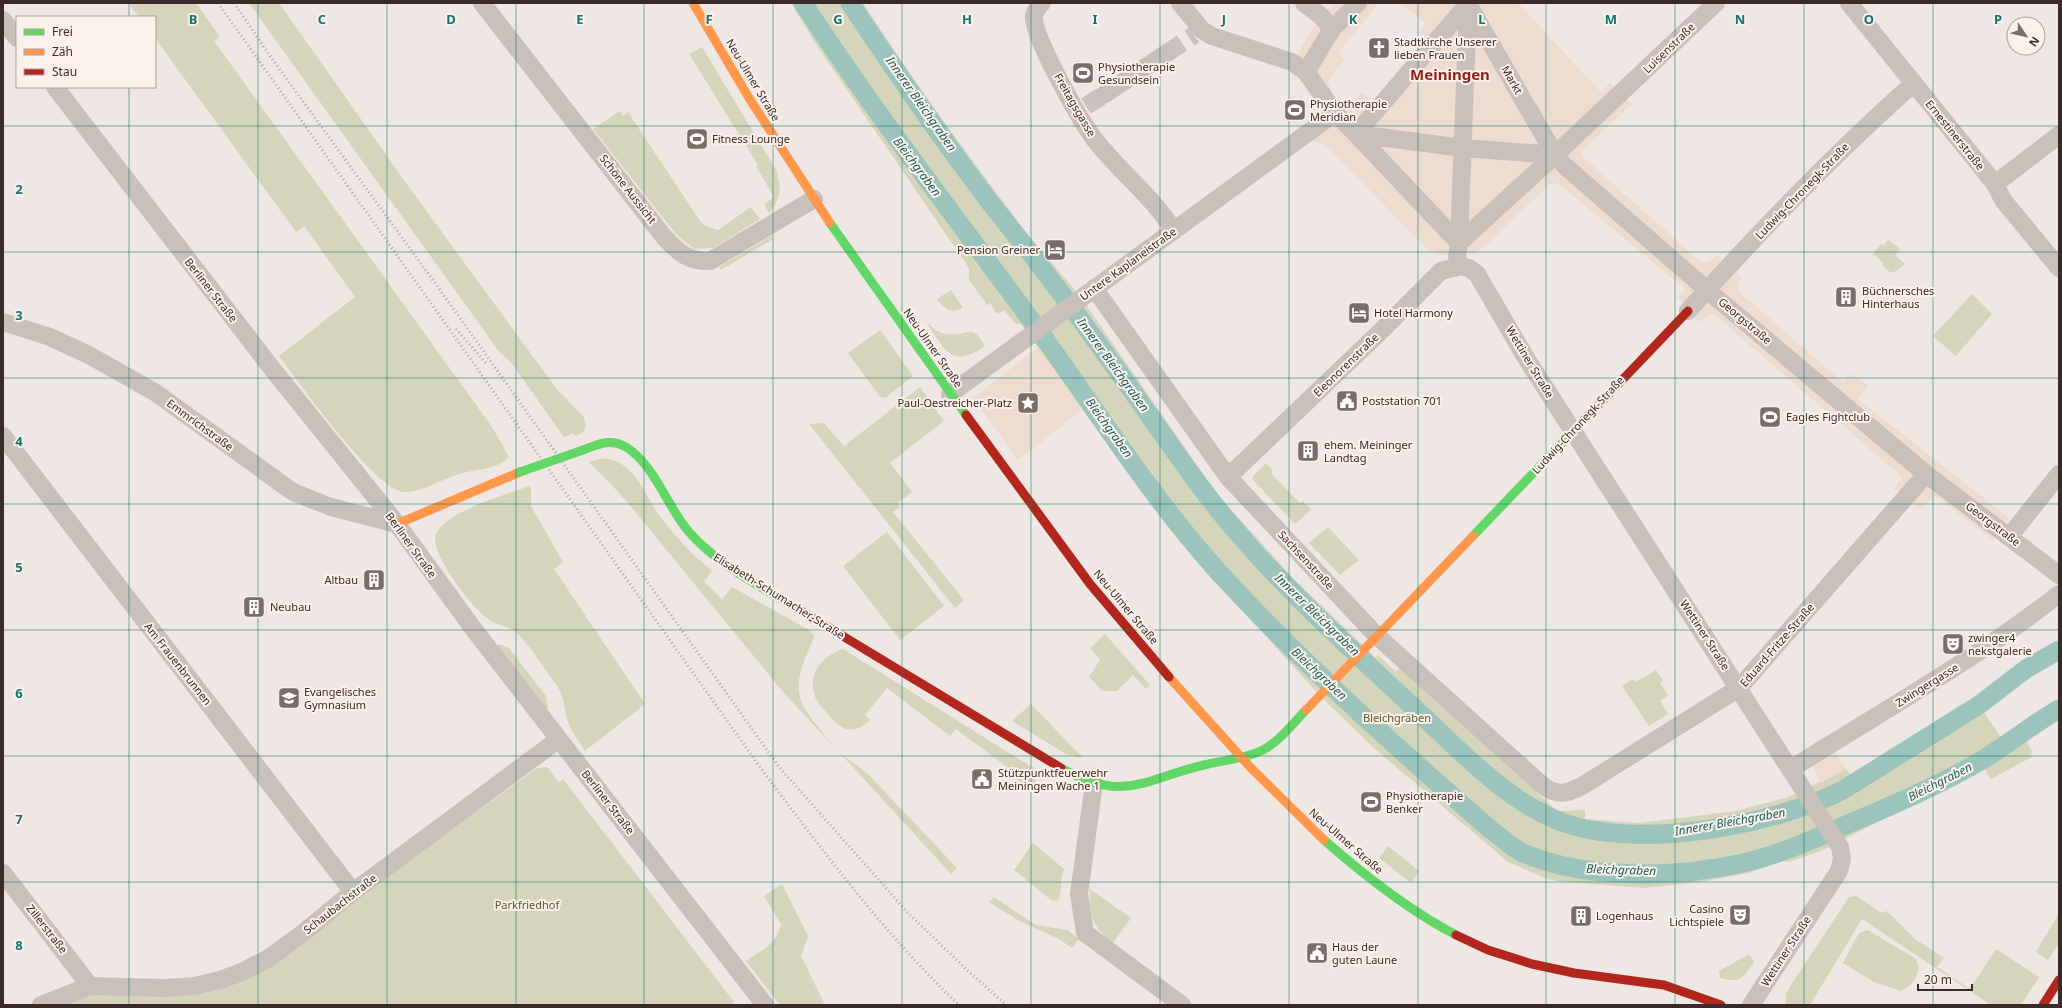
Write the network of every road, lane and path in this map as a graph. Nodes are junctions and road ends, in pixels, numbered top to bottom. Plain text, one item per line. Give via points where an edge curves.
1 (482, 3) edge
2 (693, 3) edge
3 (1042, 3) edge
4 (1180, 3) edge
5 (1304, 3) edge
6 (1358, 3) edge
7 (1468, 3) edge
8 (1716, 3) edge
9 (1853, 5) edge
10 (3, 20) edge
11 (1327, 22) junction
12 (16, 37) edge
13 (1167, 53) tunnel mouth
14 (1299, 67) junction
15 (1144, 68) tunnel mouth
16 (1123, 82) tunnel mouth
17 (1914, 83) junction
18 (55, 88) edge
19 (1105, 94) tunnel mouth
20 (1335, 113) junction
21 (1356, 134) junction
22 (2059, 135) edge
23 (1463, 148) junction
24 (1560, 161) junction
25 (1995, 184) junction
26 (814, 199) junction
27 (1174, 231) junction
28 (1461, 258) junction
29 (2059, 268) edge
30 (1707, 290) junction
31 (1089, 292) junction
32 (1688, 311) joint
33 (3, 322) edge
34 (950, 394) junction
35 (1573, 430) junction
36 (3, 436) edge
37 (1926, 474) junction
38 (2059, 474) edge
39 (1228, 477) junction
40 (397, 524) junction
41 (2009, 537) junction
42 (2059, 574) edge
43 (2059, 594) edge
44 (1372, 641) junction
45 (1739, 688) junction
46 (559, 739) junction
47 (1239, 756) junction
48 (1791, 769) junction
49 (1094, 783) junction
50 (1558, 794) joint
51 (3, 873) edge
52 (354, 892) junction
53 (2059, 980) edge
54 (90, 986) junction
55 (41, 1005) edge
56 (765, 1005) edge
57 (1182, 1005) edge
58 (1721, 1005) edge
59 (1751, 1005) edge
60 (2043, 1005) edge

1 - 26 street, Schöne Aussicht via 664,237 683,256 696,261 710,261
2 - 26 street, Neu-Ulmer Straße via 767,127
3 - 27 street, Freitagsgasse via 1034,17 1039,34 1049,60 1081,109 1093,138 1161,211
4 - 14 street via 1198,32
5 - 11 street
6 - 11 street
7 - 21 street
7 - 23 street
7 - 24 street, Markt
8 - 24 street, Luisenstraße via 1621,93
9 - 17 street, Ernestinerstraße
10 - 12 street
11 - 14 street
13 - 15 street
14 - 20 street
16 - 19 street
17 - 25 street, Ernestinerstraße
17 - 30 street, Ludwig-Chronegk-Straße via 1845,146
18 - 40 street, Berliner Straße via 270,366
20 - 21 street
20 - 27 street, Untere Kaplaneistraße
21 - 23 street
21 - 28 street
22 - 25 street
23 - 24 street
23 - 28 street
24 - 28 street
24 - 30 street, Georgstraße
25 - 29 street, Ernestinerstraße via 2003,200
26 - 34 street, Neu-Ulmer Straße
27 - 31 street, Untere Kaplaneistraße
28 - 35 street, Wettiner Straße via 1484,283 1526,358
28 - 39 street, Eleonorenstraße via 1441,271
30 - 32 street, Ludwig-Chronegk-Straße
30 - 37 street, Georgstraße
31 - 34 street, Untere Kaplaneistraße
31 - 39 street, Sachsenstraße
32 - 35 street, Ludwig-Chronegk-Straße
33 - 40 street, Emmrichstraße via 89,355 156,393 293,492 331,507
34 - 47 street, Neu-Ulmer Straße via 1091,585
35 - 44 street, Ludwig-Chronegk-Straße
35 - 45 street, Wettiner Straße
36 - 52 street, Am Frauenbrunnen
37 - 41 street, Georgstraße
37 - 45 street, Eduard-Fritze-Straße
38 - 41 street
39 - 44 street, Sachsenstraße
40 - 46 street, Berliner Straße via 438,582
40 - 49 street, Elisabeth-Schumacher-Straße, bridge via 520,472 612,442 628,448 638,458 678,519 711,554 754,583 1063,769
41 - 42 street, Georgstraße
43 - 48 street, Zwingergasse via 2024,622 1956,667
44 - 47 street, Ludwig-Chronegk-Straße via 1264,750
44 - 50 street, Sachsenstraße via 1549,791
45 - 48 street, Wettiner Straße
45 - 50 street, Eduard-Fritze-Straße via 1582,786
46 - 52 street, Schaubachstraße
46 - 56 street, Berliner Straße
47 - 49 street, Elisabeth-Schumacher-Straße via 1196,766 1144,784 1119,788
47 - 58 street, Neu-Ulmer Straße via 1346,860 1418,912 1460,937 1536,966 1563,972 1665,985
48 - 59 street, Wettiner Straße via 1837,842 1841,852 1838,871
49 - 57 street via 1079,894 1085,934
51 - 54 street, Zillerstraße
52 - 54 street, Schaubachstraße via 269,958 220,980 194,986 165,988
53 - 60 street
54 - 55 street

